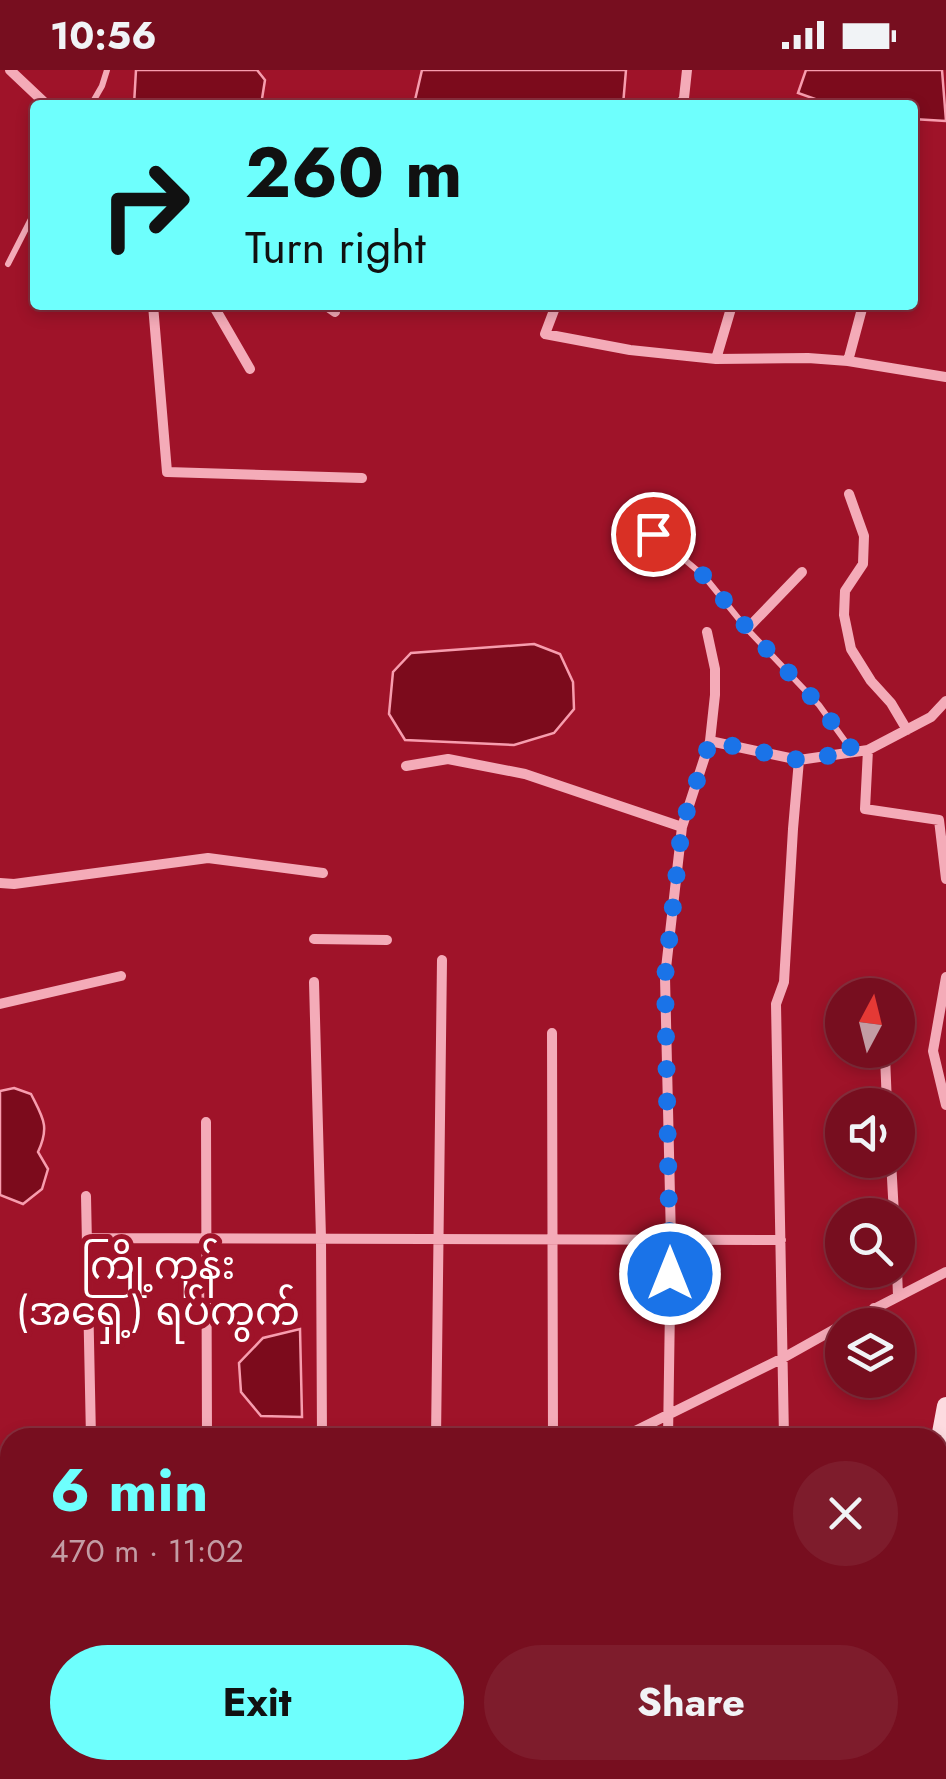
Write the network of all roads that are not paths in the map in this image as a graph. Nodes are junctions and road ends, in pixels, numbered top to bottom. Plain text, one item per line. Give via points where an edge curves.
1 (10, 70) edge
2 (107, 70) edge
3 (687, 70) edge
4 (42, 100) edge
5 (94, 100) edge
6 (683, 100) edge
7 (30, 222) edge
8 (8, 264) dead end
9 (154, 310) edge
10 (217, 310) edge
11 (554, 310) edge
12 (731, 310) edge
13 (862, 310) edge
14 (716, 359) junction
15 (848, 361) junction
16 (250, 369) dead end
17 (946, 377) edge
18 (362, 478) dead end
19 (849, 494) dead end
20 (653, 534) dead end
21 (802, 572) dead end
22 (748, 629) junction
23 (706, 632) dead end
24 (946, 701) edge
25 (907, 730) junction
26 (710, 741) junction
27 (868, 750) junction
28 (854, 752) junction
29 (799, 760) junction
30 (406, 766) dead end
31 (942, 820) edge
32 (682, 826) junction
33 (323, 873) dead end
34 (946, 879) edge
35 (0, 882) edge
36 (314, 940) dead end
37 (388, 940) dead end
38 (442, 960) dead end
39 (121, 976) dead end
40 (946, 977) edge
41 (314, 982) dead end
42 (0, 1004) edge
43 (552, 1033) dead end
44 (946, 1105) edge
45 (206, 1122) dead end
46 (86, 1196) dead end
47 (86, 1238) junction
48 (207, 1238) junction
49 (321, 1238) junction
50 (438, 1239) junction
51 (553, 1239) junction
52 (671, 1240) junction
53 (781, 1240) junction
54 (946, 1272) edge
55 (898, 1288) edge
56 (898, 1296) junction
57 (874, 1308) edge
58 (825, 1335) edge
59 (782, 1358) junction
60 (668, 1414) junction
61 (90, 1428) edge
62 (207, 1428) edge
63 (322, 1428) edge
64 (436, 1428) edge
65 (553, 1428) edge
66 (641, 1428) edge
67 (668, 1428) edge
68 (784, 1428) edge

1 - 4 street
2 - 5 lane
3 - 6 street
7 - 8 lane
9 - 18 street via 167,472
10 - 16 street
11 - 14 street via 544,334
12 - 14 street
13 - 15 street
14 - 15 street
15 - 17 street
19 - 25 street via 864,536 863,564 844,591 852,649
20 - 22 lane via 704,576
21 - 22 street
22 - 28 lane
23 - 26 street via 716,695
24 - 25 street
25 - 27 street
26 - 29 street
26 - 32 street
27 - 28 street
27 - 31 street via 864,809
28 - 29 street
29 - 53 street via 784,982 776,1004
30 - 32 street via 448,759 525,774
31 - 34 street
32 - 52 street via 665,977
33 - 35 street via 208,858
36 - 37 street
38 - 50 street
39 - 42 street
40 - 44 street via 933,1051
41 - 49 street
43 - 51 street
45 - 48 street
46 - 47 street
47 - 48 street
47 - 61 street
48 - 49 street
48 - 62 street
49 - 50 street
49 - 63 street
50 - 51 street
50 - 64 street
51 - 52 street
51 - 65 street
52 - 53 street
52 - 60 street
53 - 59 street
54 - 56 street
55 - 56 street
56 - 57 street
58 - 59 street
59 - 60 street
59 - 68 street
60 - 66 street
60 - 67 street

